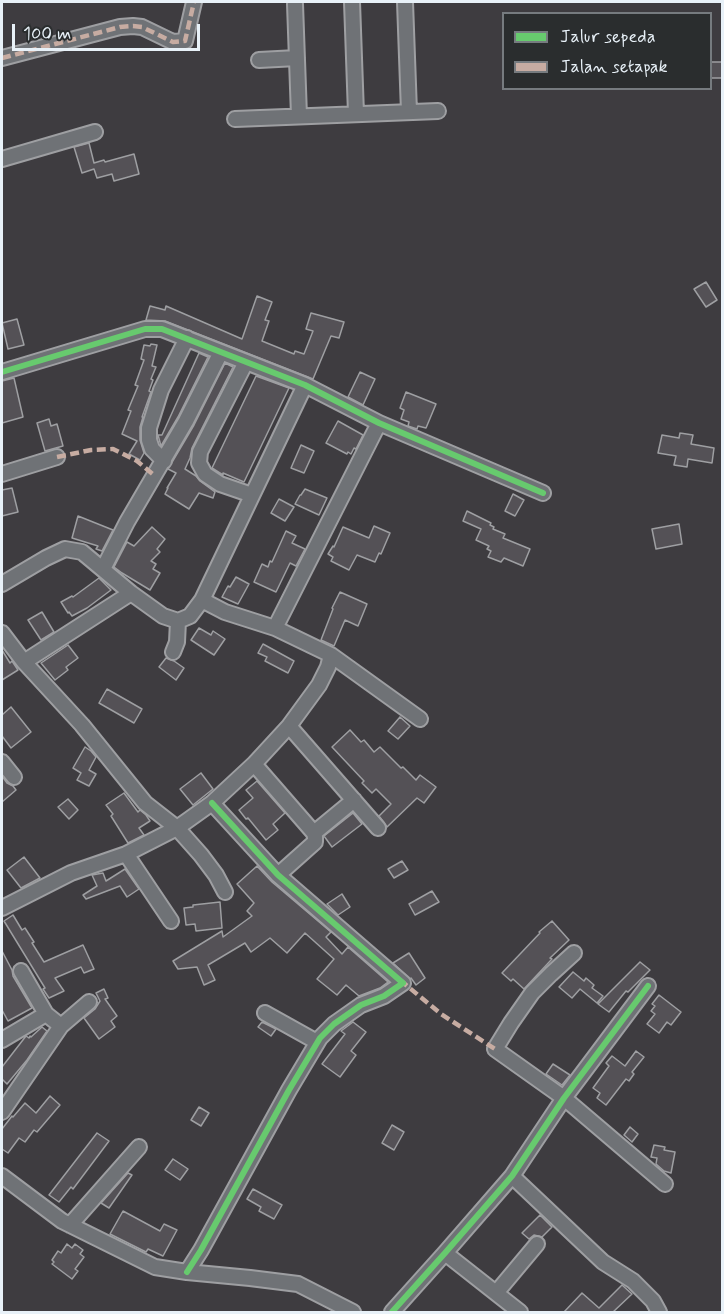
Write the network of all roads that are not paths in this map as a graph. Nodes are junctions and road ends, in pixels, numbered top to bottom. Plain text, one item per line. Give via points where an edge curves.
1 (194, 2) edge
2 (351, 2) edge
3 (406, 2) edge
4 (295, 4) dead end
5 (2, 58) edge
6 (297, 58) junction
7 (259, 60) dead end
8 (438, 111) dead end
9 (409, 112) junction
10 (356, 114) junction
11 (299, 116) junction
12 (235, 119) dead end
13 (95, 132) dead end
14 (2, 159) edge
15 (187, 339) junction
16 (222, 352) junction
17 (246, 362) junction
18 (2, 372) edge
19 (305, 386) junction
20 (380, 423) junction
21 (57, 457) dead end
22 (164, 461) junction
23 (2, 474) edge
24 (543, 493) dead end
25 (252, 495) junction
26 (103, 569) junction
27 (2, 584) edge
28 (131, 593) junction
29 (202, 600) junction
30 (178, 621) junction
31 (275, 628) junction
32 (2, 633) edge
33 (173, 652) dead end
34 (331, 655) junction
35 (24, 662) junction
36 (420, 719) dead end
37 (289, 726) junction
38 (2, 762) edge
39 (254, 764) junction
40 (14, 777) dead end
41 (354, 800) junction
42 (212, 803) junction
43 (177, 828) junction
44 (378, 828) dead end
45 (314, 833) junction
46 (126, 854) junction
47 (278, 875) junction
48 (225, 892) dead end
49 (2, 908) edge
50 (171, 921) dead end
51 (574, 953) dead end
52 (21, 971) dead end
53 (648, 986) dead end
54 (89, 1002) dead end
55 (265, 1013) dead end
56 (46, 1014) junction
57 (60, 1026) junction
58 (2, 1039) edge
59 (317, 1042) junction
60 (564, 1098) junction
61 (2, 1112) edge
62 (139, 1147) dead end
63 (2, 1176) edge
64 (512, 1176) junction
65 (665, 1184) dead end
66 (70, 1225) junction
67 (537, 1244) dead end
68 (445, 1254) junction
69 (187, 1272) junction
70 (496, 1293) junction
71 (353, 1312) edge
72 (392, 1312) edge
73 (520, 1312) edge
74 (659, 1312) edge

1 - 5 street via 185,41 173,42 142,27 120,27
2 - 10 street
3 - 9 street
4 - 6 street
6 - 7 street
6 - 11 street
8 - 9 street
9 - 10 street
10 - 11 street
11 - 12 street
13 - 14 street
15 - 16 street
15 - 18 street via 162,329 145,329
15 - 22 street via 161,390 149,428 152,449
16 - 17 street
16 - 22 street
17 - 19 street
17 - 25 street via 200,452 199,463 205,474 220,484
19 - 20 street
19 - 25 street
20 - 24 street
20 - 31 street
21 - 23 street
22 - 26 street
25 - 29 street
26 - 27 street via 82,552 65,549
26 - 28 street
28 - 30 street via 163,616
28 - 35 street
29 - 30 street via 190,616
29 - 31 street
30 - 33 street
31 - 34 street
32 - 35 street
34 - 36 street
34 - 37 street via 319,686
35 - 43 street via 146,803
37 - 39 street
37 - 41 street
38 - 40 street
39 - 42 street
39 - 45 street
41 - 44 street
41 - 45 street
42 - 43 street
42 - 47 street
43 - 46 street
43 - 48 street
45 - 47 street via 315,842
46 - 49 street via 71,873
46 - 50 street
47 - 59 street via 404,983 362,1005 334,1024
51 - 60 street via 532,993 495,1049
52 - 56 street
53 - 60 street
54 - 57 street
55 - 59 street
56 - 57 street
56 - 58 street
57 - 61 street
59 - 69 street
60 - 64 street
60 - 65 street
62 - 66 street
63 - 66 street
64 - 68 street
64 - 74 street via 603,1262 633,1281
66 - 69 street via 155,1266
67 - 70 street
68 - 70 street
68 - 72 street
69 - 71 street via 298,1284
70 - 73 street

